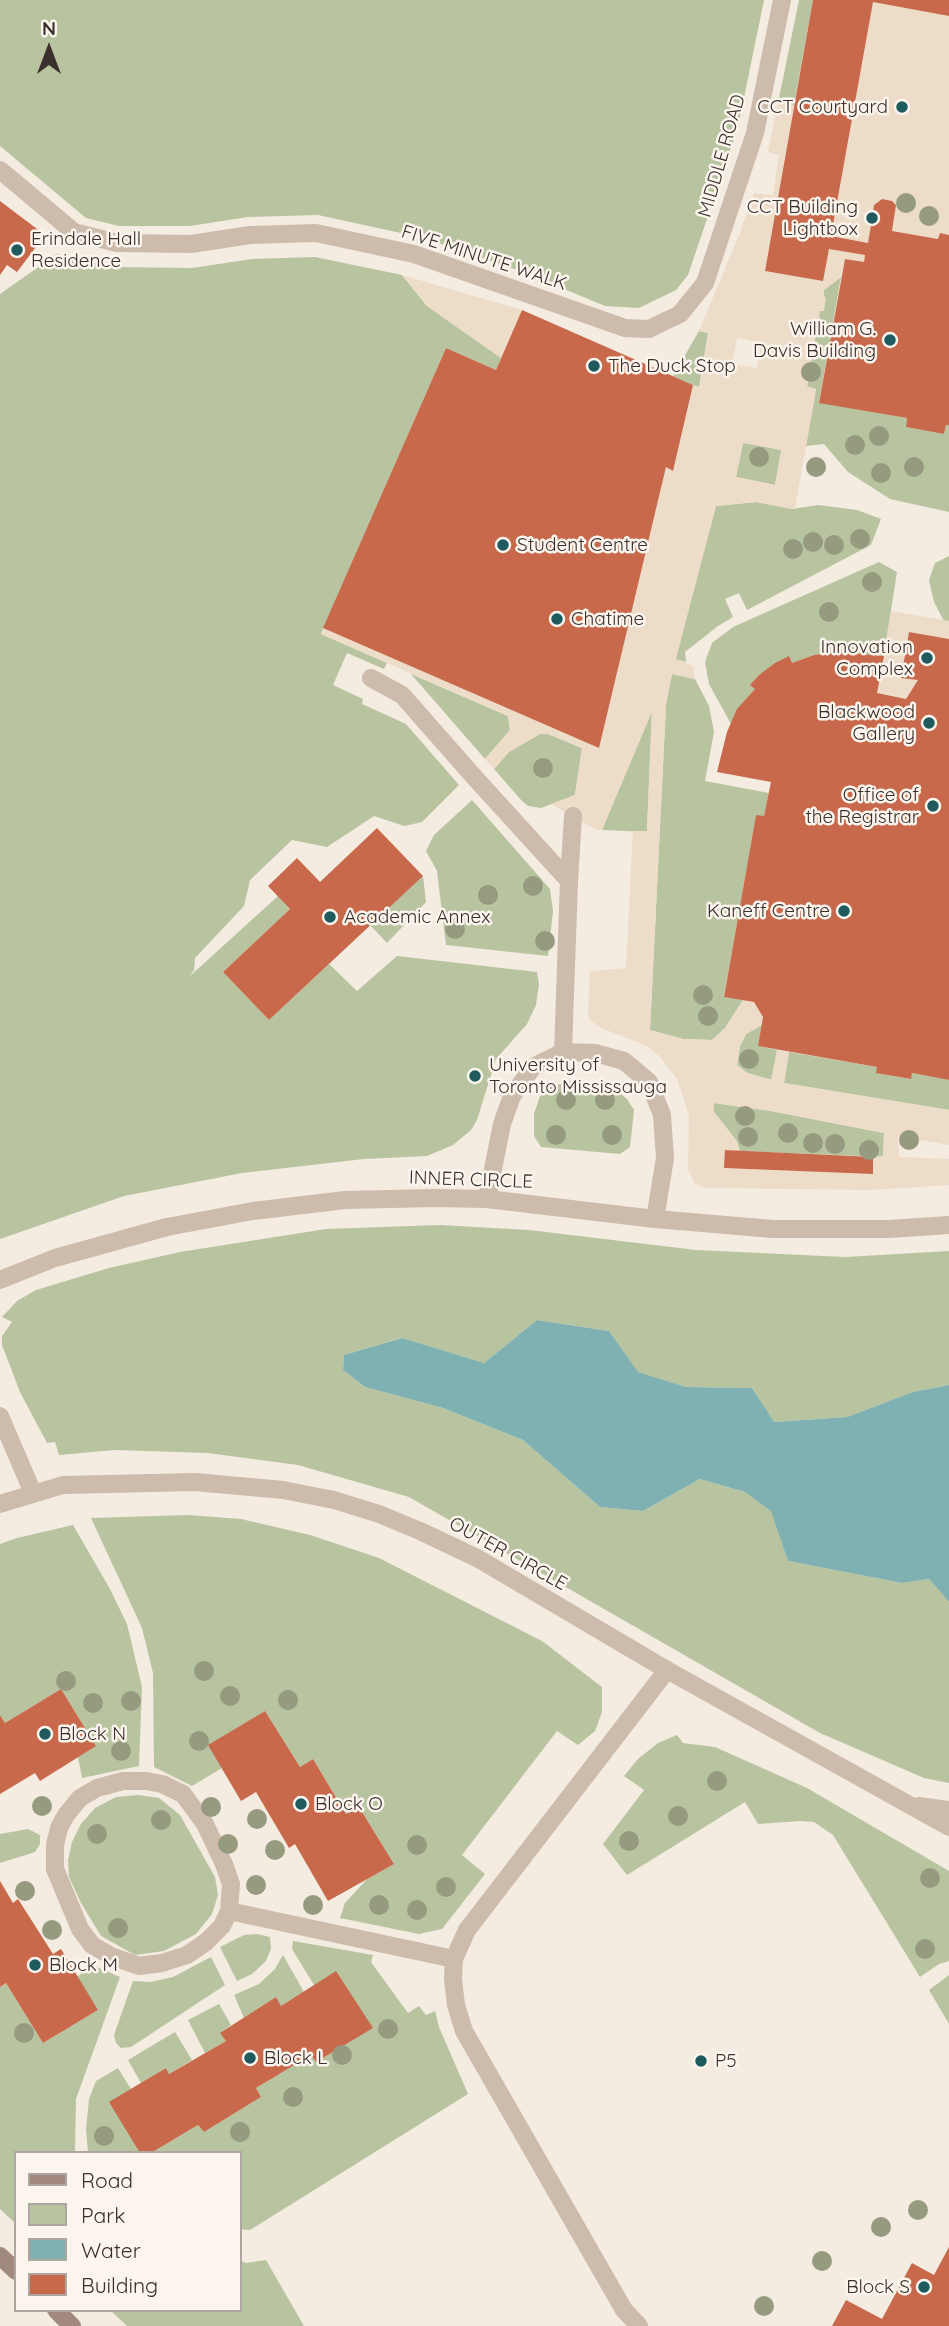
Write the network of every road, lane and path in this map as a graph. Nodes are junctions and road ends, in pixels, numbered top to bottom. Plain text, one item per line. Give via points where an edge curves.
1 (782, 0) edge
2 (0, 170) edge
3 (680, 314) joint
4 (371, 678) dead end
5 (573, 816) dead end
6 (569, 881) junction
7 (563, 1052) junction
8 (487, 1199) junction
9 (655, 1219) junction
10 (949, 1225) edge
11 (0, 1280) edge
12 (0, 1416) edge
13 (33, 1493) junction
14 (0, 1504) edge
15 (667, 1670) junction
16 (905, 1803) junction
17 (949, 1810) edge
18 (949, 1827) edge
19 (229, 1911) junction
20 (454, 1959) junction
21 (0, 2256) edge
22 (14, 2269) edge
23 (57, 2312) edge
24 (72, 2326) edge
25 (639, 2326) edge

1 - 3 street, MIDDLE ROAD via 755,133 705,283
2 - 3 street, FIVE MINUTE WALK via 74,232 117,243 191,244 250,235 316,233 414,254 625,328 649,329
4 - 6 street via 402,695
5 - 6 street
6 - 7 street
7 - 8 street via 533,1067 512,1096
7 - 9 street via 595,1053 624,1062 649,1082 663,1115 665,1158
8 - 9 street, INNER CIRCLE
8 - 11 street, INNER CIRCLE via 345,1200 254,1212 166,1227 55,1258
9 - 10 street, INNER CIRCLE via 774,1229
12 - 13 street
13 - 14 street, OUTER CIRCLE
13 - 15 street, OUTER CIRCLE via 100,1482 195,1482 334,1500 420,1531 477,1558
15 - 16 street, OUTER CIRCLE
15 - 20 street via 467,1930
16 - 17 street
16 - 18 street, OUTER CIRCLE
19 - 19 street via 231,1884 224,1864 205,1824 183,1794 146,1781 97,1788 80,1797 59,1828 55,1869 79,1929 92,1945 118,1959 139,1966 187,1955 222,1926
19 - 20 street
20 - 25 street via 456,2005 464,2031
21 - 22 main road
23 - 24 main road

